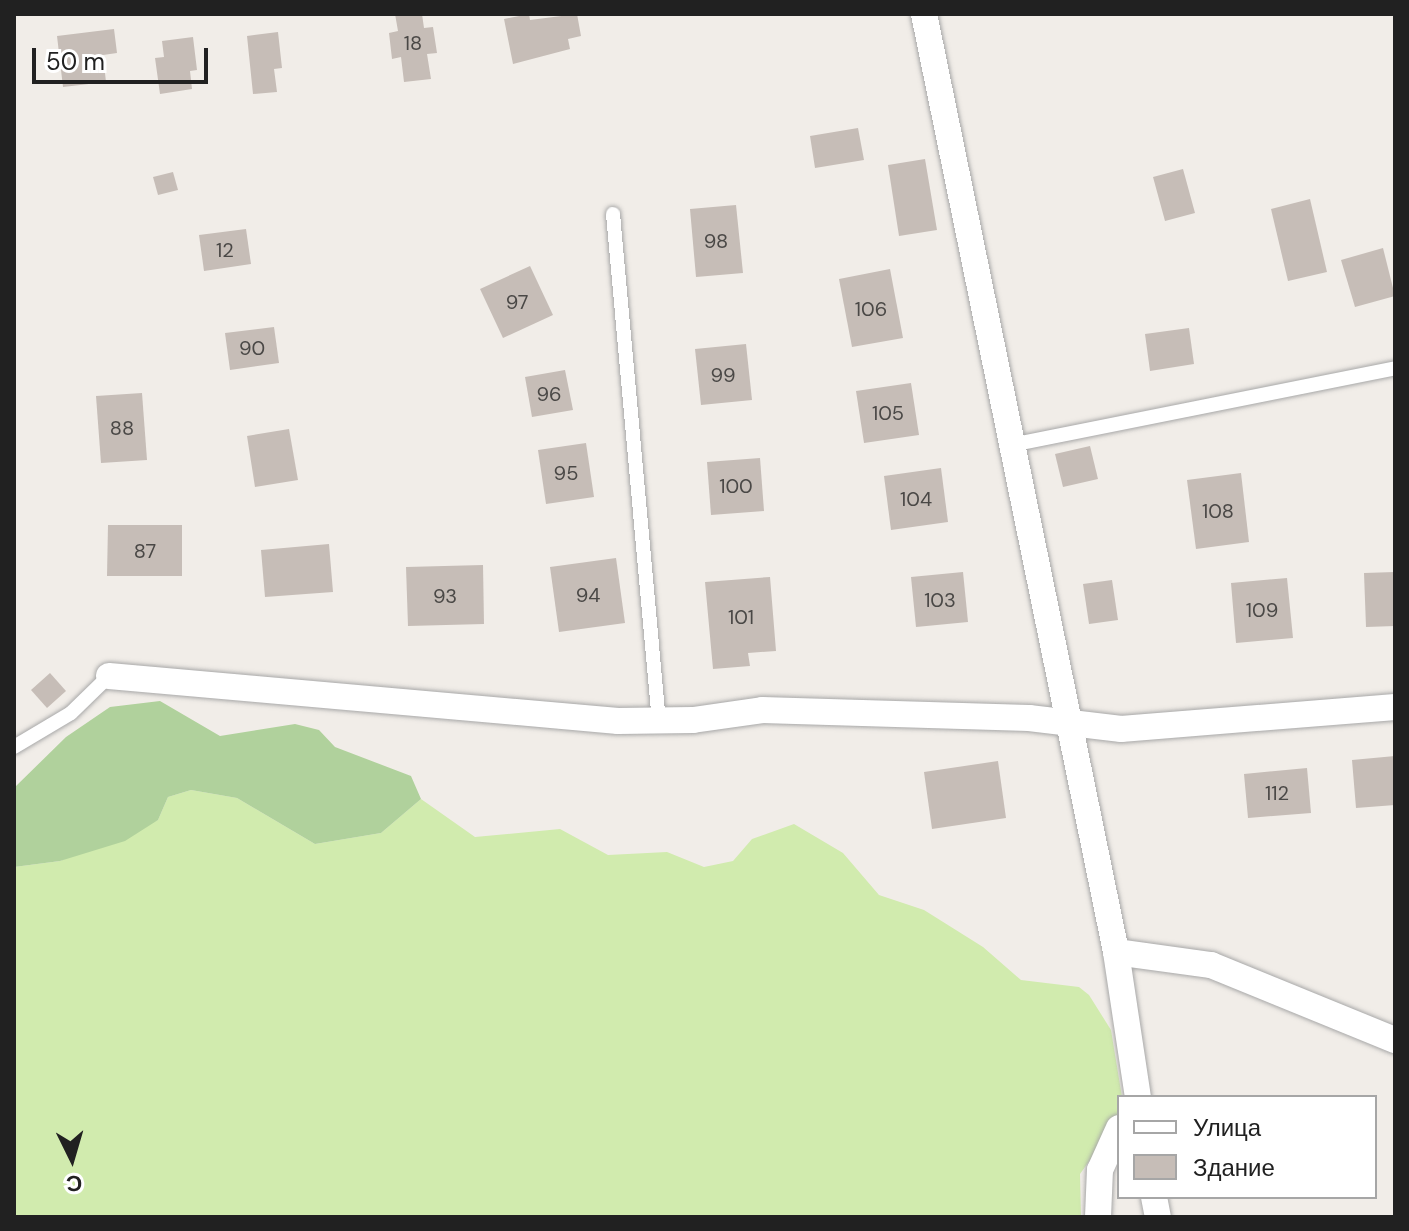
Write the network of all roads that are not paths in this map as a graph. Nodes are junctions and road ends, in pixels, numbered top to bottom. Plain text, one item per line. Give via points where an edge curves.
1 (924, 14) edge
2 (613, 214) dead end
3 (1395, 368) edge
4 (1011, 445) junction
5 (109, 676) joint
6 (1395, 707) edge
7 (659, 722) junction
8 (1070, 725) junction
9 (14, 747) edge
10 (1116, 952) junction
11 (1395, 1040) edge
12 (1135, 1093) edge
13 (1117, 1132) edge
14 (1098, 1217) edge

1 - 4 street
2 - 7 lane
3 - 4 lane
4 - 8 street
5 - 7 street
5 - 9 lane via 71,713
6 - 8 street via 1121,729
7 - 8 street via 762,710 1029,718
8 - 10 street
10 - 11 street via 1211,965
10 - 12 street
13 - 14 street via 1100,1170

